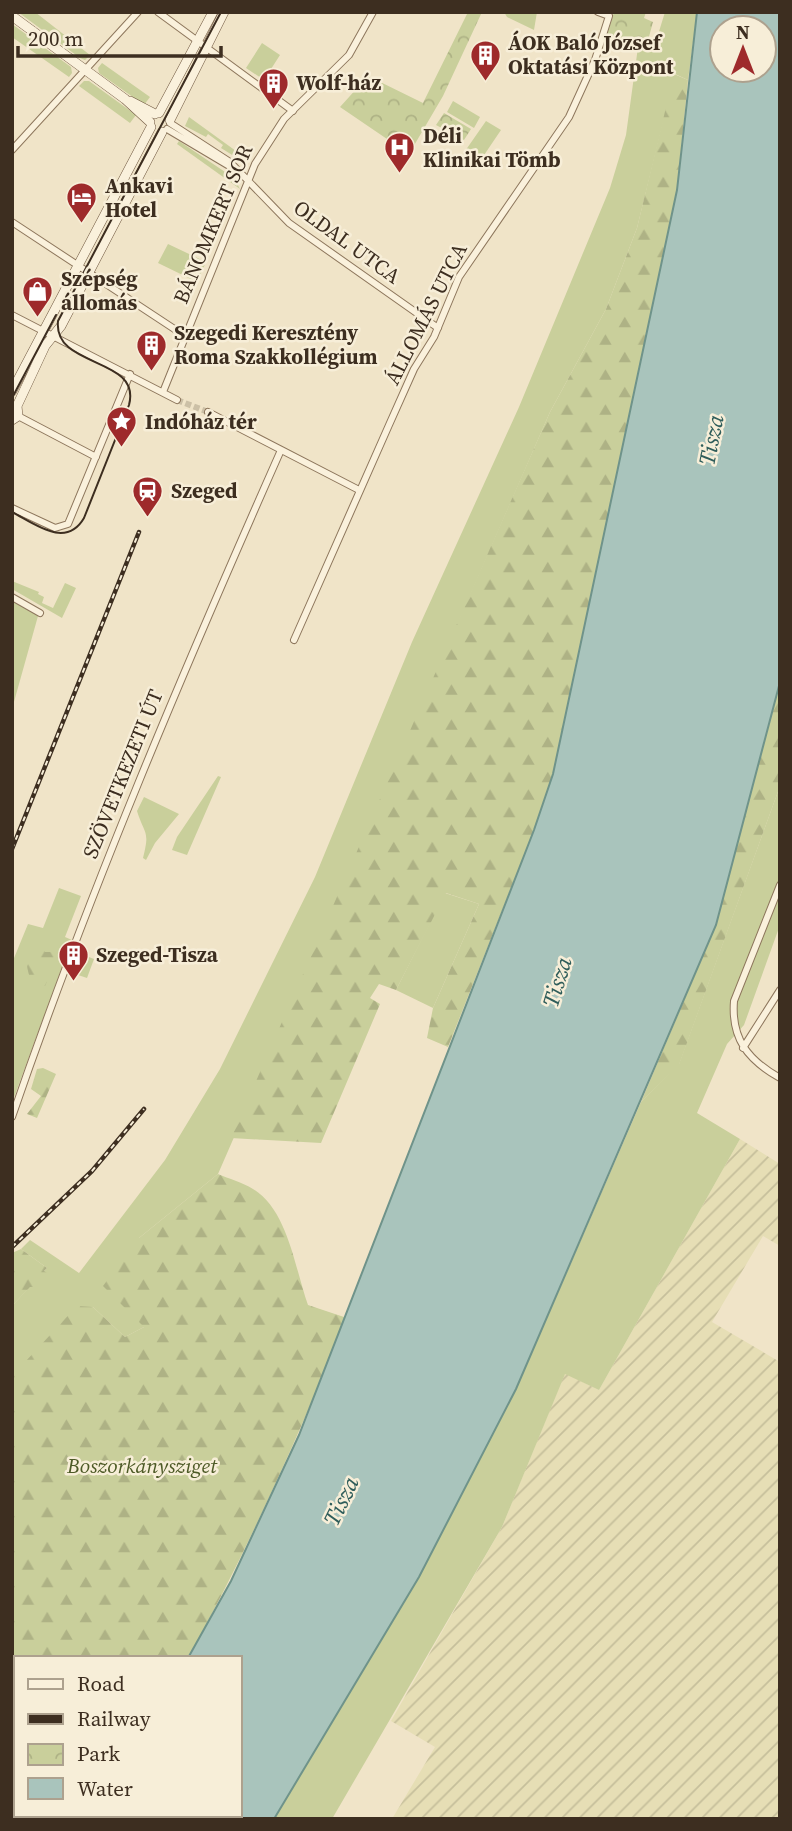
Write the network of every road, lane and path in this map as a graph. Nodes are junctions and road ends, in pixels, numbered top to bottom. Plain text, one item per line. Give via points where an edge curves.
1 (138, 12) edge
2 (158, 12) edge
3 (213, 12) edge
4 (224, 12) edge
5 (373, 12) edge
6 (598, 12) edge
7 (12, 16) edge
8 (197, 40) junction
9 (207, 48) junction
10 (86, 70) junction
11 (293, 111) junction
12 (154, 119) junction
13 (167, 126) junction
14 (12, 150) edge
15 (255, 164) junction
16 (236, 167) junction
17 (247, 176) junction
18 (243, 192) junction
19 (261, 192) junction
20 (12, 222) edge
21 (79, 266) junction
22 (89, 272) junction
23 (12, 315) edge
24 (438, 328) junction
25 (44, 331) junction
26 (56, 335) junction
27 (185, 336) junction
28 (130, 374) junction
29 (12, 391) edge
30 (163, 392) junction
31 (177, 400) tunnel mouth
32 (15, 411) edge
33 (208, 412) tunnel mouth
34 (281, 450) junction
35 (96, 457) junction
36 (359, 490) junction
37 (12, 508) edge
38 (12, 597) edge
39 (40, 612) dead end
40 (294, 640) dead end
41 (780, 885) edge
42 (780, 990) edge
43 (743, 1048) junction
44 (780, 1078) edge
45 (12, 1117) edge

1 - 10 street
2 - 8 street
3 - 8 street
4 - 9 street
5 - 11 street, BÁNOMKERT SOR via 349,55
6 - 24 street, ÁLLOMÁS UTCA via 609,16 569,117 459,277
7 - 10 street
8 - 9 street
8 - 12 street
9 - 11 street
9 - 13 street
10 - 12 street
10 - 14 street
11 - 15 street, BÁNOMKERT SOR
12 - 13 street
12 - 13 street via 165,114
12 - 21 street
13 - 16 street, OLDAL UTCA via 196,137
13 - 17 street, OLDAL UTCA
13 - 22 street
15 - 16 street
15 - 17 street, BÁNOMKERT SOR
16 - 17 street, OLDAL UTCA
17 - 18 street, BÁNOMKERT SOR
17 - 19 street, OLDAL UTCA
18 - 19 street
18 - 27 street, BÁNOMKERT SOR
19 - 24 street, OLDAL UTCA via 289,223
20 - 21 street
21 - 22 street
21 - 25 street
22 - 26 street
22 - 27 street
23 - 25 street
24 - 36 street, ÁLLOMÁS UTCA
25 - 26 street
25 - 29 street
26 - 28 street
26 - 32 street via 45,346
27 - 30 street, BÁNOMKERT SOR
28 - 30 street
28 - 35 street
30 - 31 street
32 - 35 street
33 - 34 street
34 - 36 street
34 - 45 street, SZÖVETKEZETI ÚT via 215,597 66,961
35 - 37 street via 73,514 62,528
36 - 40 street, ÁLLOMÁS UTCA
38 - 39 street
41 - 43 street via 734,1001 735,1027
42 - 43 street
43 - 44 street via 756,1065

